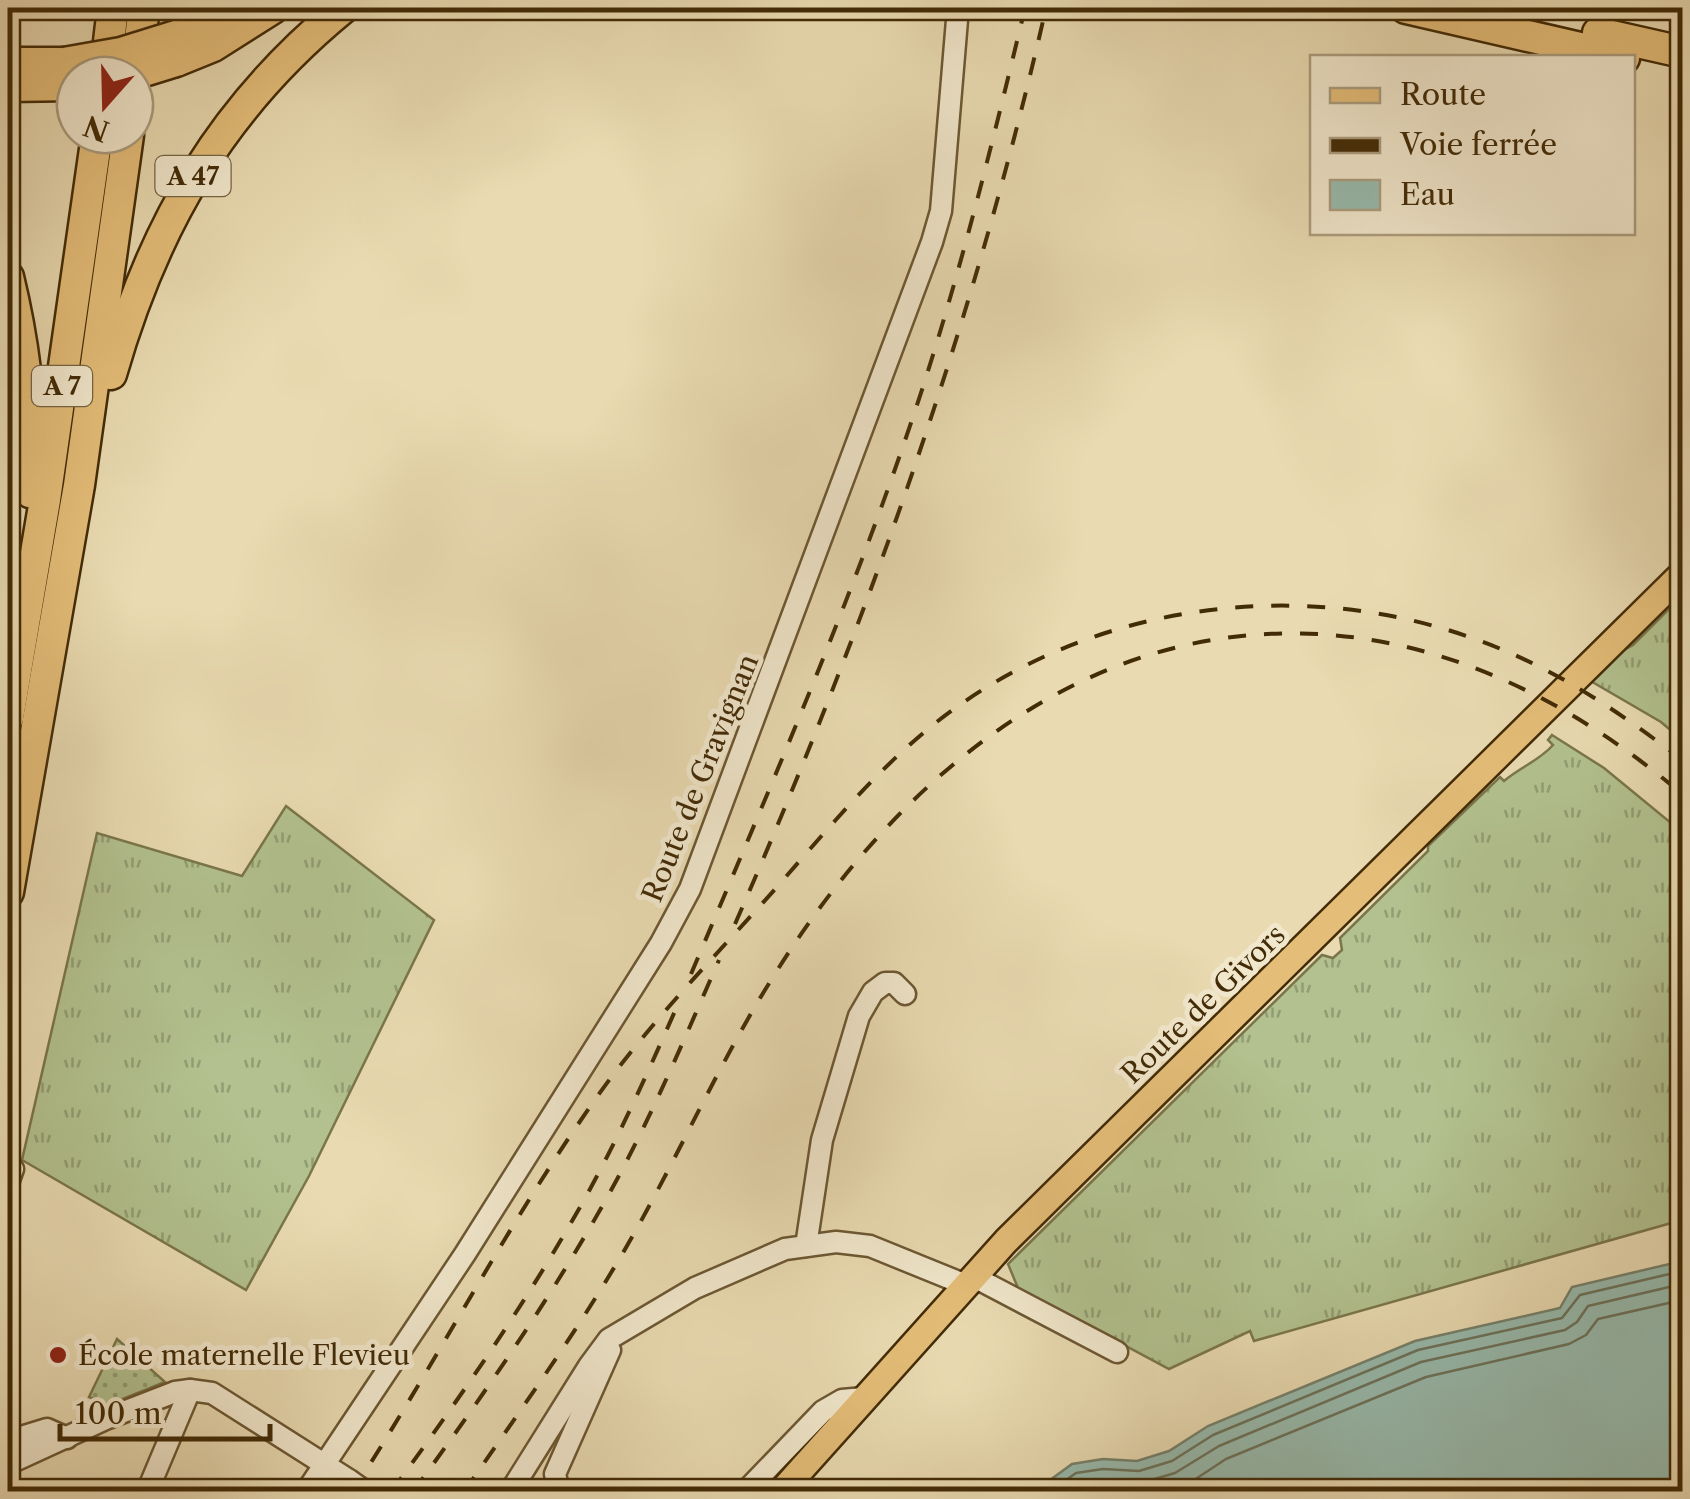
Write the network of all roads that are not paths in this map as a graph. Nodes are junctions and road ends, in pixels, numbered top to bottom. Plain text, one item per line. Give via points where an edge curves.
1 (112, 8) edge
2 (144, 8) edge
3 (232, 8) edge
4 (273, 8) edge
5 (343, 8) edge
6 (958, 8) edge
7 (1406, 8) edge
8 (1488, 8) edge
9 (177, 48) junction
10 (107, 55) edge
11 (124, 55) edge
12 (136, 55) edge
13 (1611, 55) edge
14 (1635, 60) edge
15 (1679, 61) edge
16 (155, 62) edge
17 (8, 63) edge
18 (55, 75) edge
19 (55, 80) edge
20 (8, 86) edge
21 (94, 155) edge
22 (125, 155) edge
23 (8, 277) edge
24 (79, 486) junction
25 (1682, 574) edge
26 (22, 635) junction
27 (8, 718) edge
28 (8, 892) edge
29 (905, 994) dead end
30 (806, 1246) junction
31 (970, 1281) junction
32 (609, 1339) junction
33 (1117, 1352) dead end
34 (190, 1390) junction
35 (864, 1398) junction
36 (67, 1438) junction
37 (8, 1440) edge
38 (8, 1464) edge
39 (324, 1465) junction
40 (358, 1486) edge
41 (147, 1492) edge
42 (306, 1492) edge
43 (510, 1492) edge
44 (566, 1492) edge
45 (745, 1492) edge
46 (781, 1492) edge

1 - 10 highway
2 - 12 highway
3 - 9 highway
4 - 9 highway via 213,46
5 - 24 highway, A 47 via 263,82 180,199 136,295
6 - 39 street, Route de Gravignan via 941,211 932,242 690,889 476,1237
7 - 13 highway
8 - 15 highway
9 - 11 highway, bridge
9 - 16 highway, bridge
14 - 15 highway
17 - 18 highway
19 - 20 highway
21 - 26 highway, A 7
22 - 24 highway, A 7
23 - 26 highway via 30,424
24 - 28 highway, A 7
25 - 31 main road, Route de Givors
26 - 27 highway, A 7
29 - 30 street via 885,984 860,1016 822,1140
30 - 31 street via 870,1246
30 - 32 street via 695,1288
31 - 33 street
31 - 35 main road, Route de Givors
32 - 43 street
32 - 44 street via 610,1351 554,1474
34 - 36 street
34 - 39 street via 212,1393
34 - 41 street
35 - 45 street via 824,1411
35 - 46 main road, Route de Givors
36 - 37 street via 47,1429
36 - 38 street
39 - 40 street
39 - 42 street, Route de Gravignan

